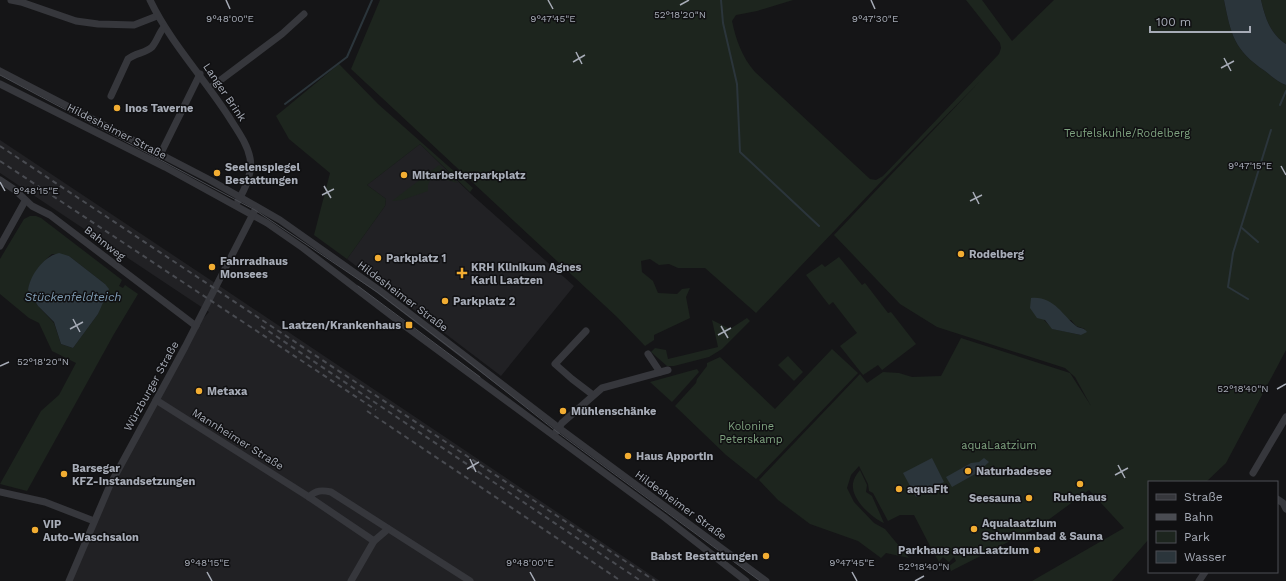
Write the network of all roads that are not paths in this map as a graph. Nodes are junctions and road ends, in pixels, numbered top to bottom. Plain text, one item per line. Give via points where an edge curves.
1 (11, 0) edge
2 (150, 0) edge
3 (304, 14) dead end
4 (157, 16) junction
5 (164, 27) junction
6 (0, 71) edge
7 (200, 74) junction
8 (0, 84) edge
9 (210, 88) junction
10 (111, 96) dead end
11 (160, 155) junction
12 (0, 180) edge
13 (240, 197) junction
14 (25, 201) junction
15 (236, 205) junction
16 (257, 207) junction
17 (253, 214) junction
18 (0, 246) edge
19 (196, 326) junction
20 (586, 331) dead end
21 (648, 354) dead end
22 (668, 370) dead end
23 (660, 372) junction
24 (594, 395) junction
25 (156, 400) junction
26 (1286, 417) edge
27 (559, 428) junction
28 (554, 435) junction
29 (1253, 473) dead end
30 (0, 492) edge
31 (309, 497) junction
32 (94, 521) junction
33 (388, 529) junction
34 (374, 541) junction
35 (69, 580) edge
36 (351, 581) edge
37 (470, 581) edge
38 (746, 581) edge
39 (766, 581) edge

1 - 4 street via 76,21 98,24 134,25
2 - 4 street, Langer Brink
3 - 9 street via 282,34
4 - 5 street, Langer Brink
5 - 7 street, Langer Brink
5 - 10 street via 152,47 128,59
6 - 11 street, Hildesheimer Straße
7 - 9 street, Langer Brink
7 - 11 street
8 - 15 street, Hildesheimer Straße
9 - 13 street, Langer Brink via 242,136 250,158 251,166
11 - 13 street, Hildesheimer Straße
12 - 14 street, Bahnweg
13 - 15 street, Langer Brink
13 - 16 street, Hildesheimer Straße
14 - 18 street
14 - 19 street, Bahnweg via 50,215
15 - 17 street, Hildesheimer Straße
16 - 17 street, Würzburger Straße
16 - 27 street, Hildesheimer Straße via 378,290
17 - 19 street, Würzburger Straße
17 - 28 street, Hildesheimer Straße via 303,248
19 - 25 street, Würzburger Straße
20 - 24 street via 555,364
21 - 23 street
22 - 23 street
23 - 24 street via 612,384
24 - 27 street
25 - 31 street, Mannheimer Straße
25 - 32 street, Würzburger Straße via 110,485
26 - 29 street
27 - 28 street
27 - 39 street, Hildesheimer Straße
28 - 38 street, Hildesheimer Straße via 664,516
30 - 32 street via 45,502
31 - 33 street via 314,492 322,490 331,492
31 - 34 street, Mannheimer Straße
32 - 35 street, Würzburger Straße
33 - 34 street
33 - 37 street
34 - 36 street

